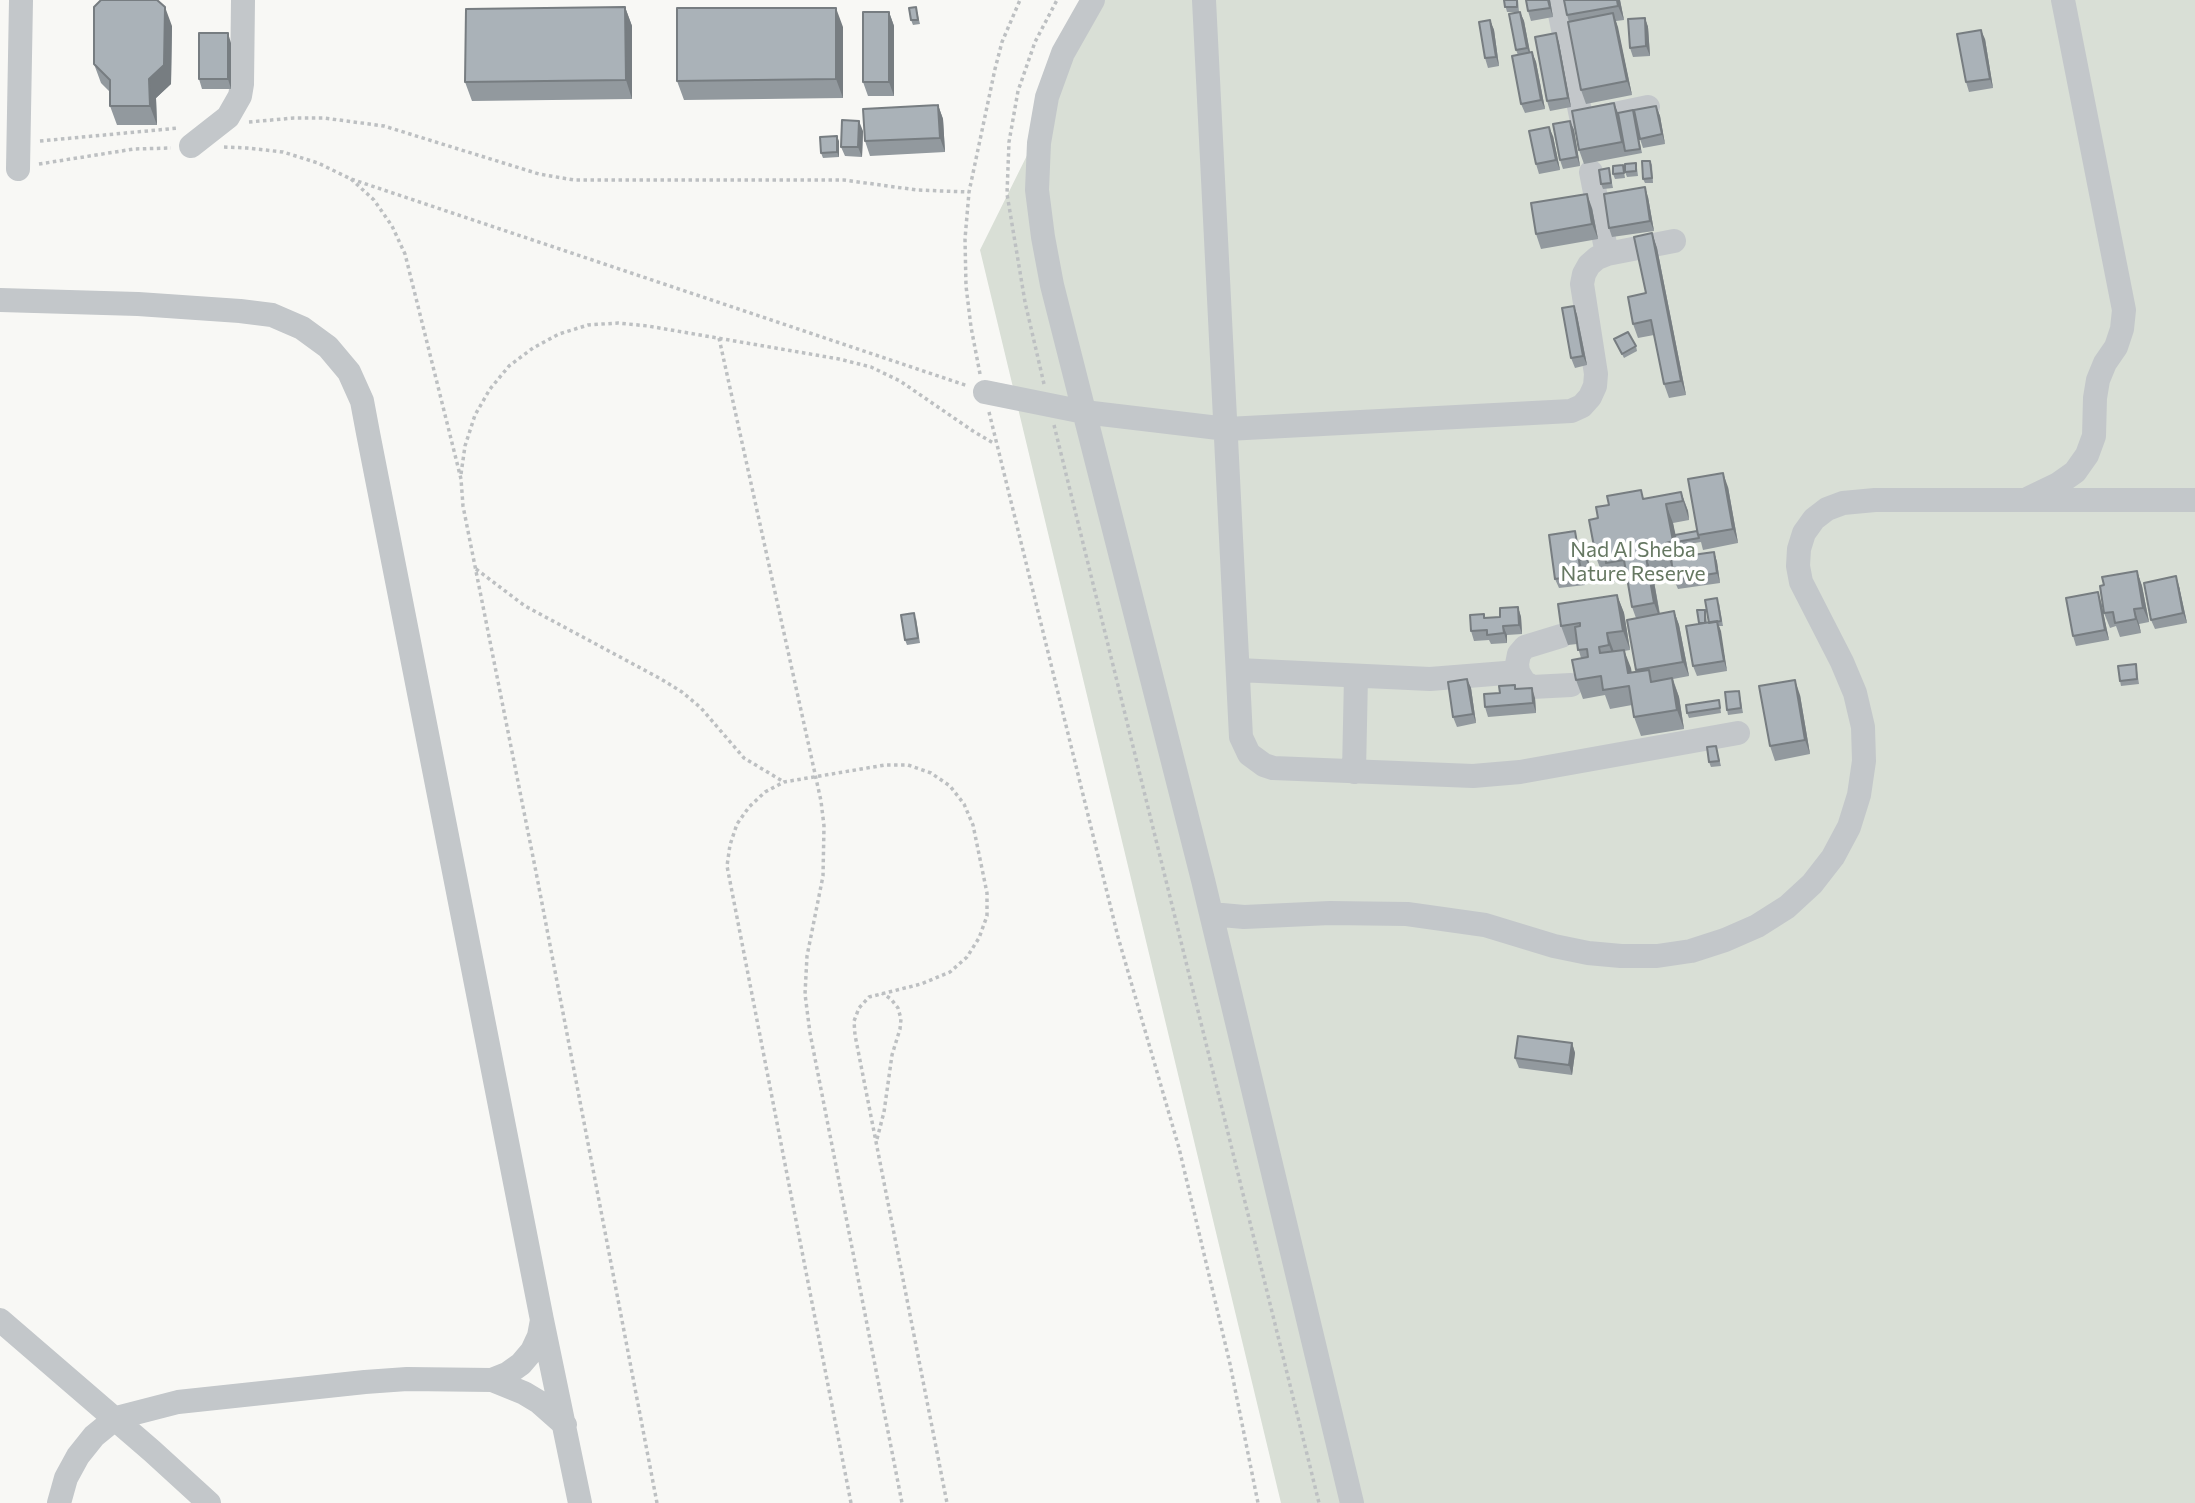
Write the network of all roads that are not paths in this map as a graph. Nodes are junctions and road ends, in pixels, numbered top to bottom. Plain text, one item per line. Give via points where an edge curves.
1 (21, 0) edge
2 (243, 0) edge
3 (1093, 0) edge
4 (1204, 0) edge
5 (1557, 0) edge
6 (2063, 0) edge
7 (1563, 32) junction
8 (1537, 37) edge
9 (1647, 107) edge
10 (1581, 121) junction
11 (1556, 127) edge
12 (185, 137) road end
13 (18, 169) road end
14 (1591, 172) dead end
15 (1674, 241) dead end
16 (1607, 254) junction
17 (0, 300) edge
18 (985, 392) road end
19 (1084, 412) junction
20 (1227, 429) junction
21 (2195, 500) edge
22 (2023, 501) junction
23 (1561, 636) edge
24 (1238, 670) junction
25 (1518, 672) junction
26 (1356, 676) junction
27 (1571, 685) edge
28 (1738, 733) dead end
29 (1354, 772) junction
30 (1211, 914) junction
31 (1255, 918) junction
32 (1218, 942) junction
33 (0, 1320) edge
34 (542, 1320) junction
35 (492, 1380) junction
36 (116, 1419) junction
37 (565, 1425) junction
38 (59, 1503) edge
39 (209, 1503) edge
40 (580, 1503) edge
41 (1352, 1503) edge

1 - 13 lane
2 - 12 lane via 240,96 219,125
3 - 19 lane via 1063,53 1047,97 1037,190 1052,285
4 - 20 lane
5 - 7 lane
6 - 22 lane via 2124,310 2116,347 2098,380 2094,436 2087,455 2059,484
7 - 8 lane
7 - 10 lane
9 - 10 lane
10 - 11 lane
14 - 16 lane
15 - 16 lane
16 - 20 lane via 1589,265 1581,284 1595,386 1590,397 1571,411
17 - 34 lane via 138,304 272,315 302,327 328,347 348,372 362,401 369,433
18 - 19 lane
19 - 20 lane
19 - 30 lane
20 - 24 lane
21 - 22 lane
22 - 31 lane via 1843,503 1814,519 1804,533 1799,549 1801,582 1855,693 1864,761 1853,816 1833,857 1787,907 1757,926 1691,951 1621,956 1555,946 1485,925 1407,914
23 - 25 lane via 1525,647 1519,654
24 - 26 lane
24 - 29 lane via 1241,737 1256,760 1273,768
25 - 26 lane via 1430,679
25 - 27 lane via 1532,687
26 - 29 lane
28 - 29 lane via 1504,774
30 - 31 lane
30 - 32 lane
31 - 32 lane
32 - 41 lane
33 - 36 lane
34 - 35 lane via 526,1358
34 - 37 lane
35 - 36 lane via 375,1381 237,1394 178,1402
35 - 37 lane via 539,1402
36 - 38 lane via 78,1456
36 - 39 lane
37 - 40 lane

